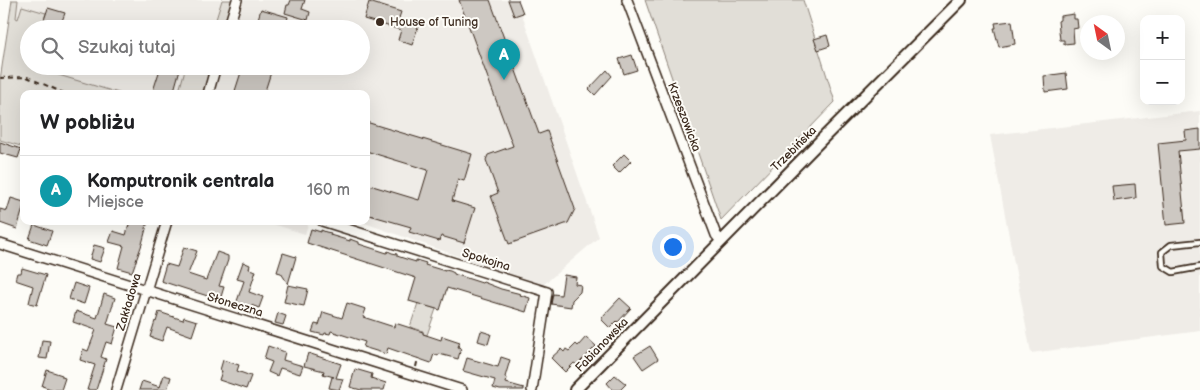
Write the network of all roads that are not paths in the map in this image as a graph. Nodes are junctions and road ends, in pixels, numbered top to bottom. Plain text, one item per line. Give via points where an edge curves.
1 (238, 0) edge
2 (627, 0) edge
3 (961, 0) edge
4 (231, 20) edge
5 (213, 75) edge
6 (209, 90) edge
7 (166, 225) edge
8 (335, 225) edge
9 (721, 241) junction
10 (1200, 242) edge
11 (0, 244) edge
12 (1200, 267) edge
13 (146, 290) junction
14 (646, 318) joint
15 (116, 390) edge
16 (462, 390) edge
17 (532, 390) edge
18 (575, 390) edge

1 - 4 street
2 - 9 street, Krzeszowicka
3 - 9 street, Trzebińska
5 - 6 street
7 - 13 street, Zakładowa
8 - 17 street, Spokojna via 547,292
9 - 14 street, Trzebińska
10 - 12 lane via 1172,244 1162,252 1163,266 1173,272
11 - 13 street, Słoneczna
13 - 15 street, Zakładowa
13 - 16 street, Słoneczna
14 - 18 street, Fabianowska

